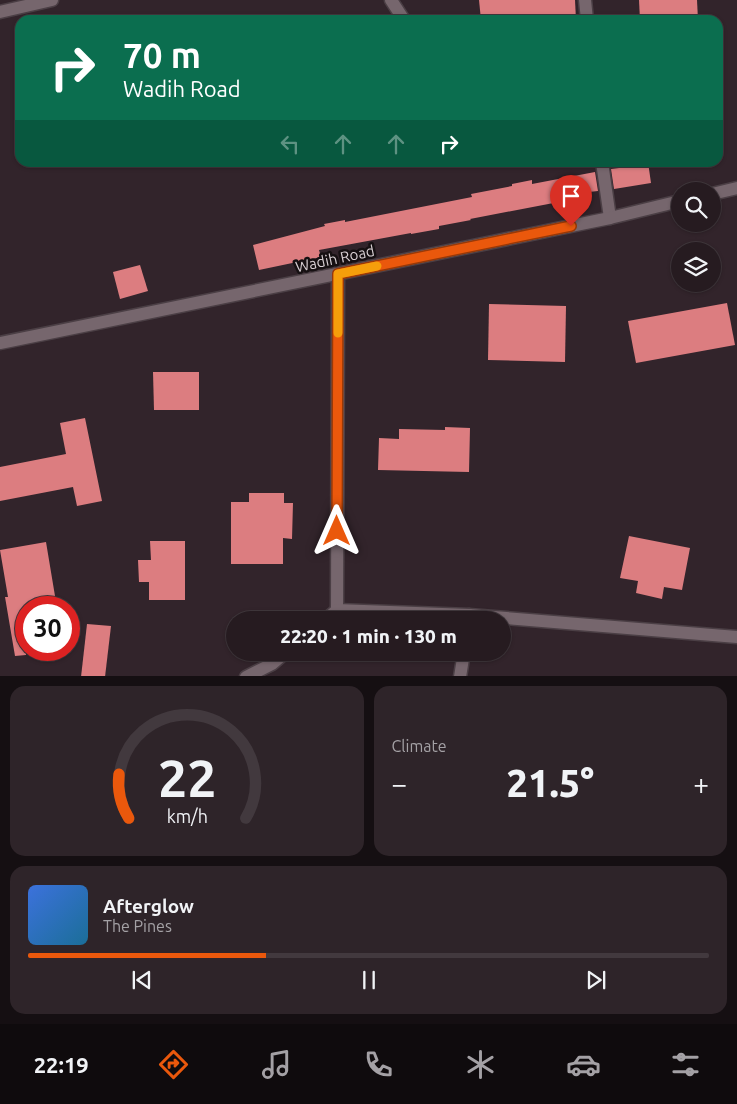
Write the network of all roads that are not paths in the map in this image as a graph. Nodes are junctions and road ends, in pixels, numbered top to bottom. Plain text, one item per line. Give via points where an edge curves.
1 (52, 0) edge
2 (391, 0) edge
3 (585, 0) edge
4 (0, 12) edge
5 (401, 15) edge
6 (586, 15) edge
7 (600, 167) edge
8 (737, 188) edge
9 (721, 192) edge
10 (671, 203) edge
11 (610, 218) junction
12 (338, 274) junction
13 (0, 343) edge
14 (337, 610) joint
15 (356, 611) edge
16 (511, 620) edge
17 (737, 637) edge
18 (276, 661) edge
19 (462, 661) edge
20 (246, 676) edge
21 (460, 676) edge

1 - 4 street
2 - 5 street
3 - 6 street
7 - 11 street
8 - 9 street
10 - 11 street, Wadih Road
11 - 12 street, Wadih Road
12 - 13 street, Wadih Road
12 - 14 street
14 - 15 street
16 - 17 street
18 - 20 street
19 - 21 street

